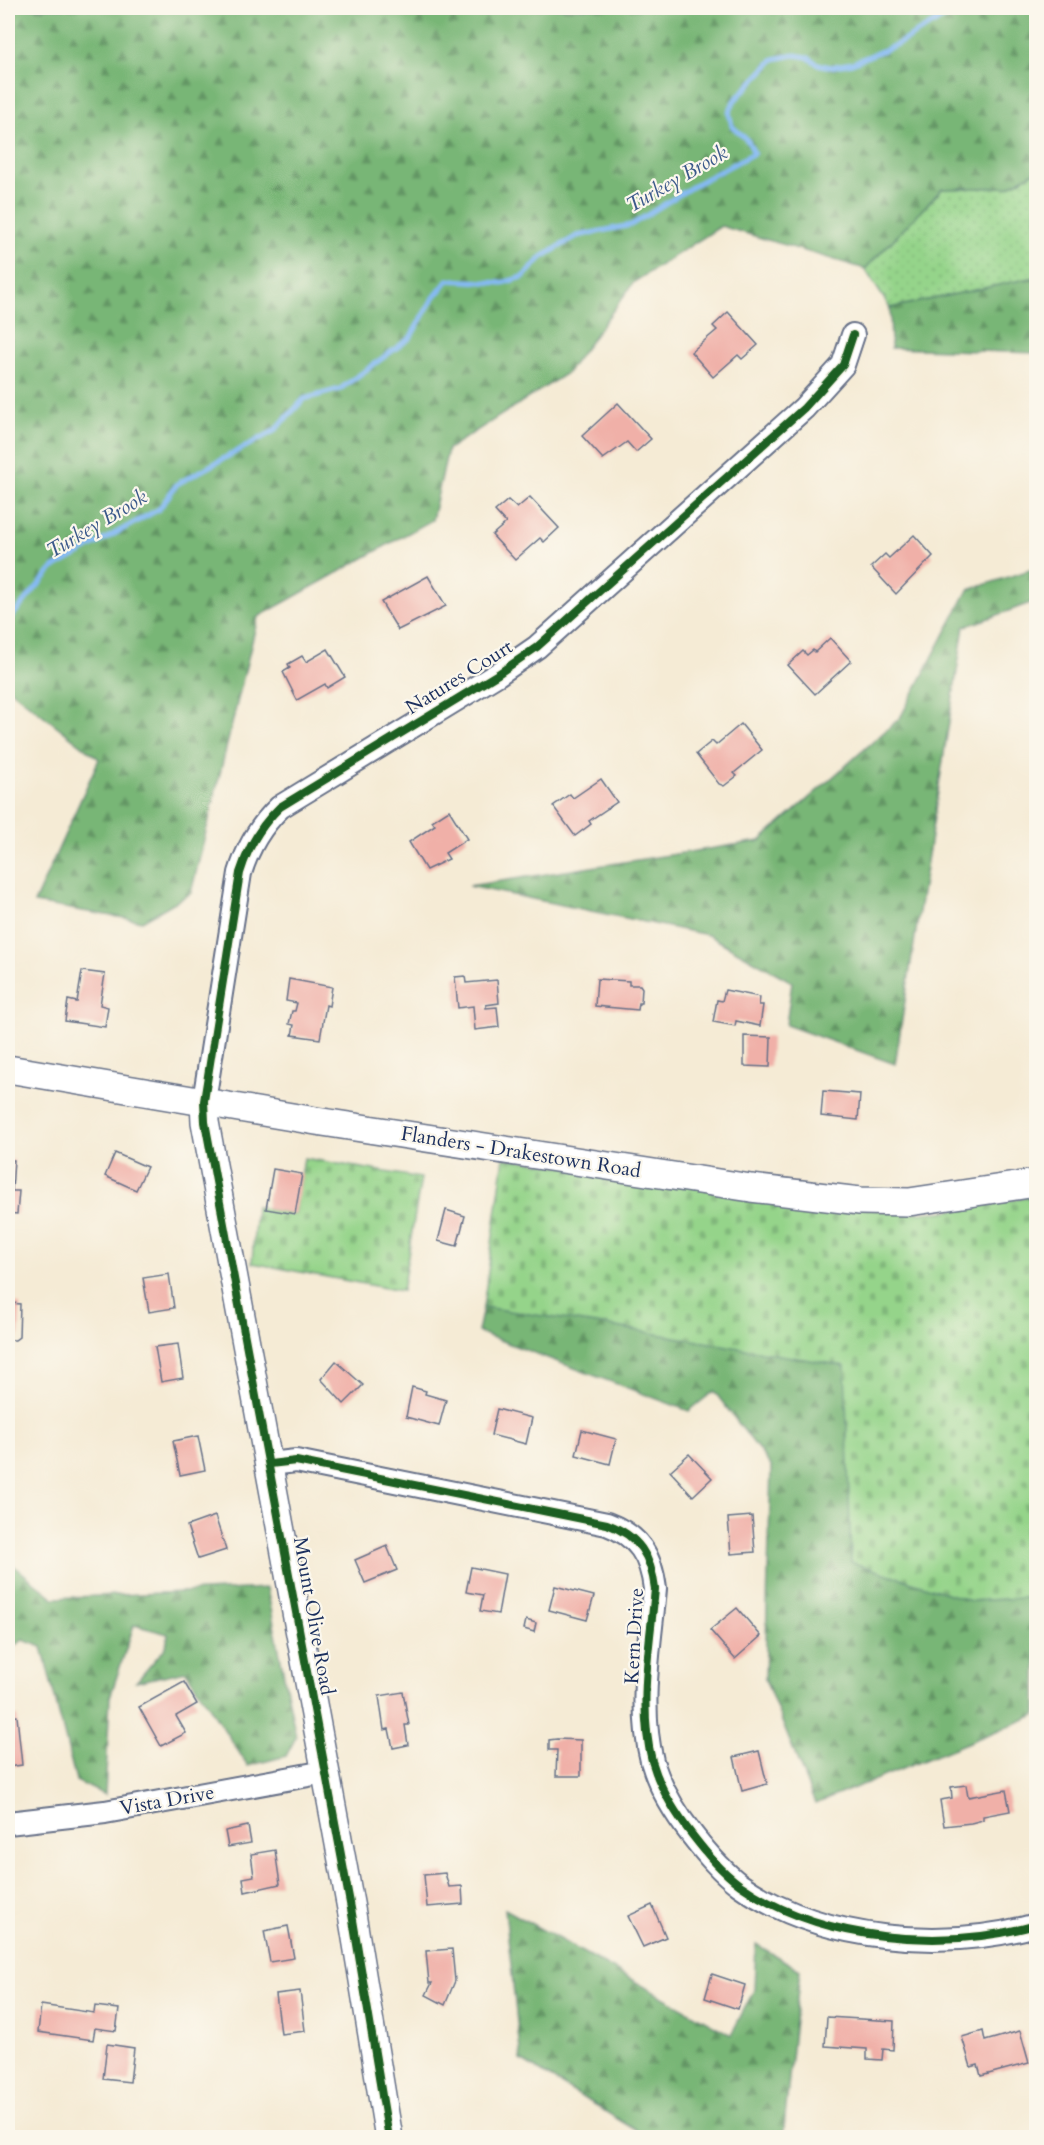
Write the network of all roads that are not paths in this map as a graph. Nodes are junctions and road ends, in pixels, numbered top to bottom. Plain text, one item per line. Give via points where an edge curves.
1 (853, 334) dead end
2 (8, 1069) edge
3 (204, 1101) junction
4 (1036, 1183) edge
5 (270, 1464) junction
6 (325, 1772) junction
7 (8, 1823) edge
8 (1036, 1925) edge
9 (389, 2138) edge

1 - 3 street, Natures Court via 843,365 804,408 537,647 269,817 246,852 240,873
2 - 3 street, Flanders - Drakestown Road
3 - 4 street, Flanders - Drakestown Road via 751,1188 860,1201 909,1202
3 - 5 street, Mount Olive Road
5 - 6 street, Mount Olive Road
5 - 8 street, Kern Drive via 307,1463 621,1529 642,1546 653,1577 647,1683 647,1731 652,1761 676,1815 717,1864 738,1883 770,1902 854,1931 949,1940 989,1937
6 - 7 street, Vista Drive via 105,1812
6 - 9 street, Mount Olive Road

